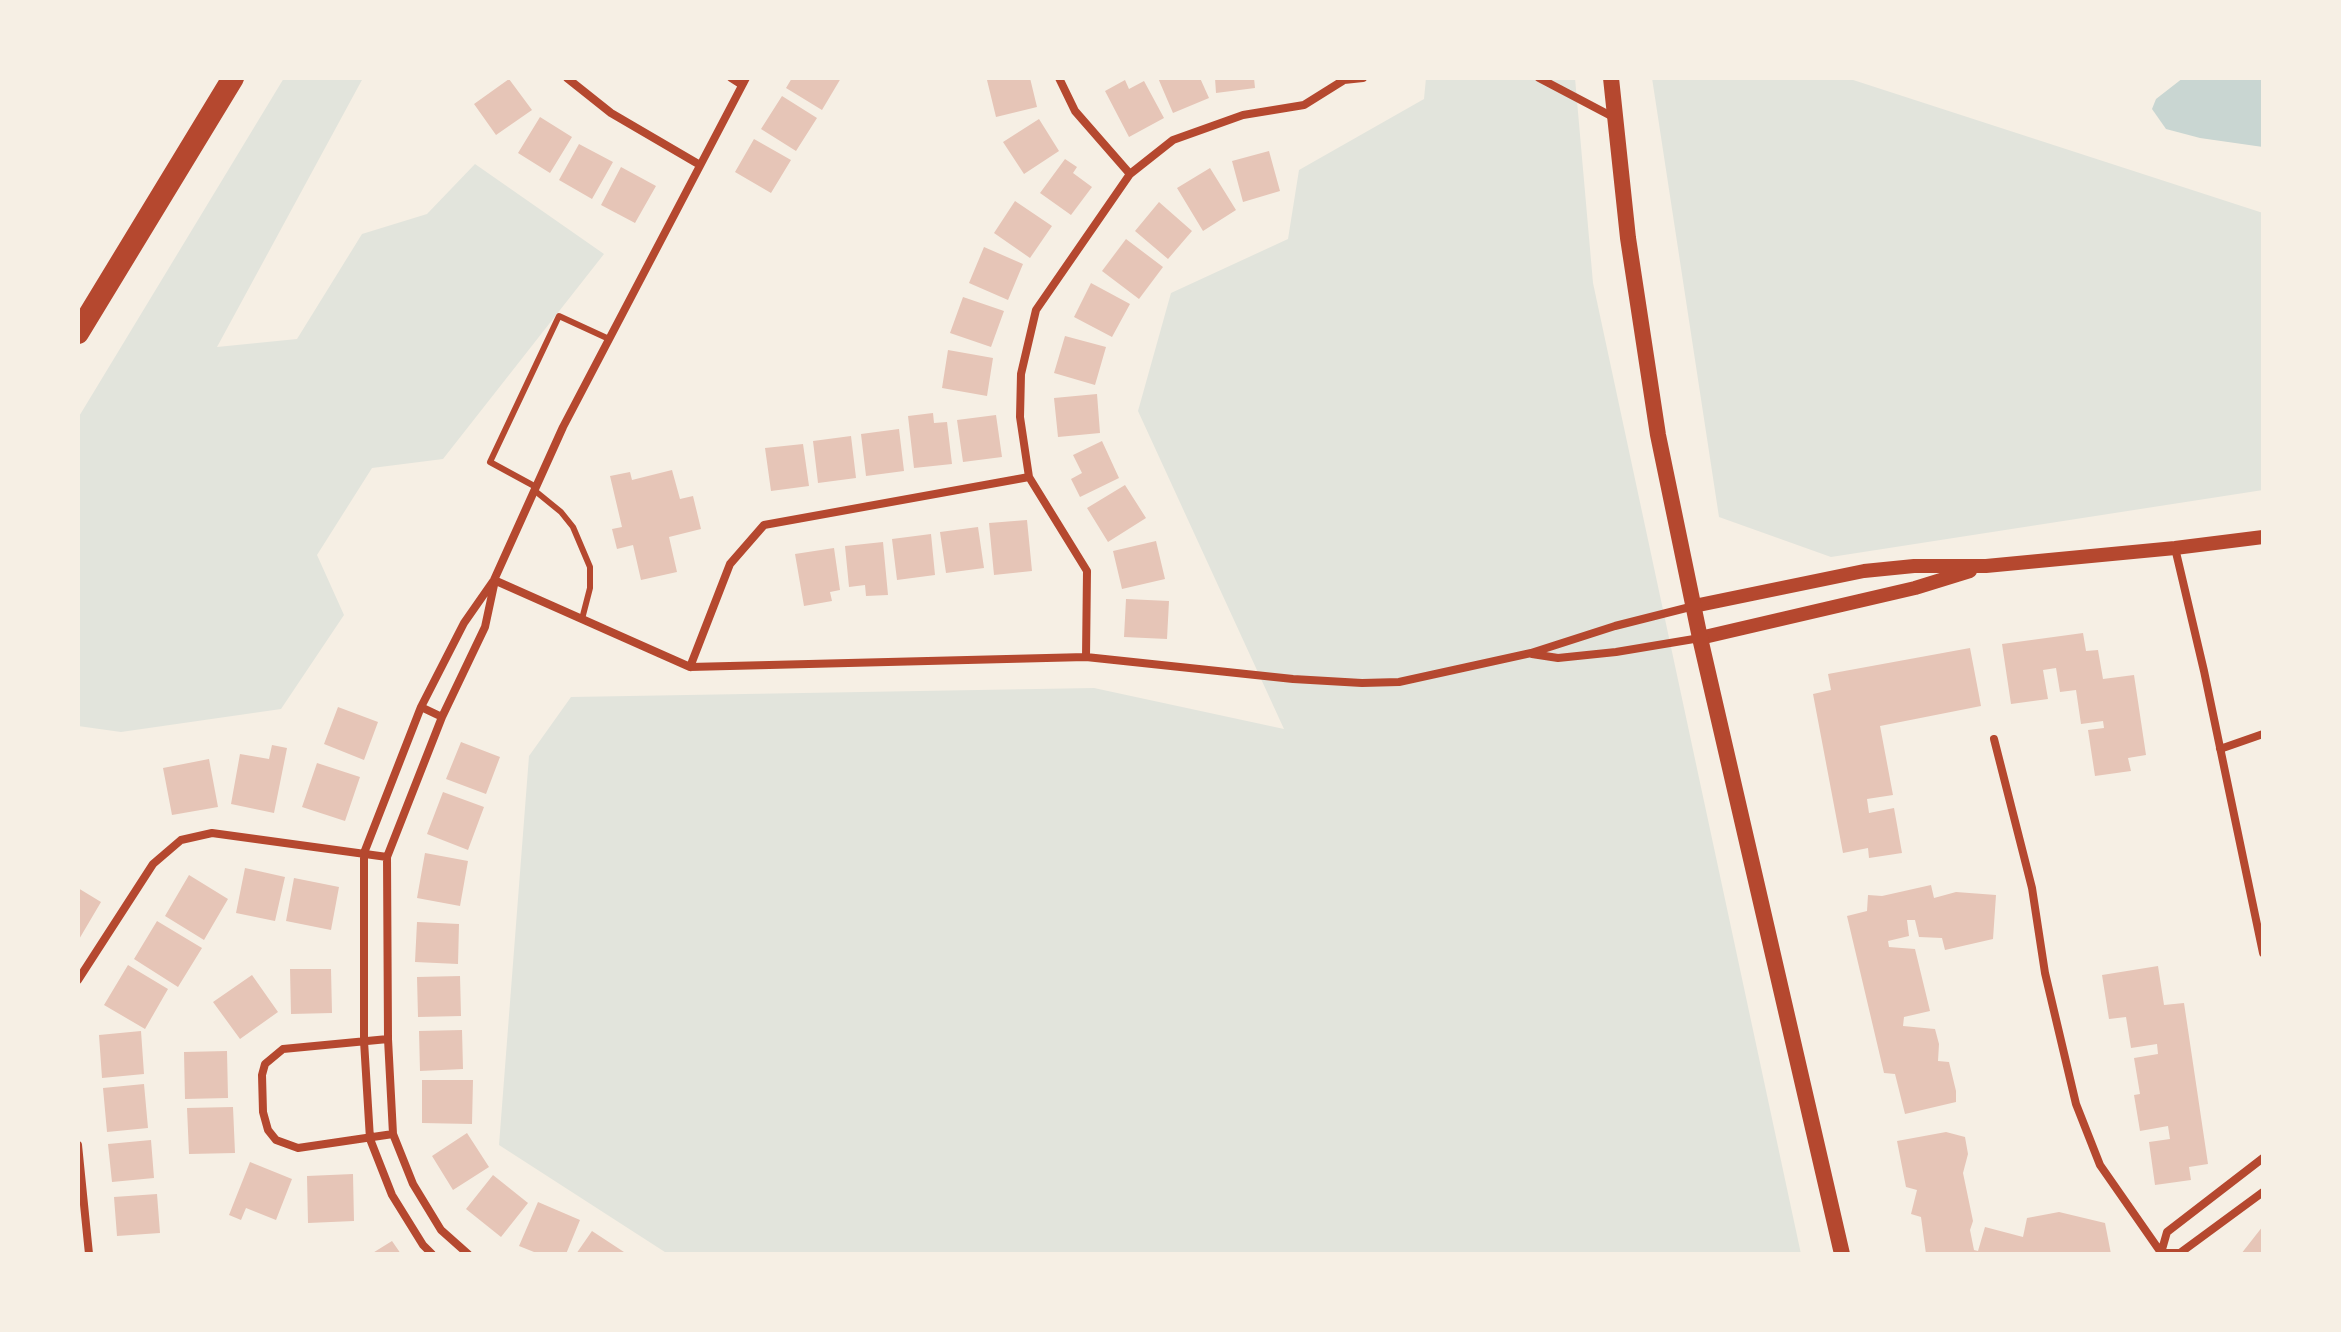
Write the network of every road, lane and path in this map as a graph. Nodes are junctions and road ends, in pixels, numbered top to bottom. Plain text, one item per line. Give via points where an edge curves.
1 (233, 78) edge
2 (567, 78) edge
3 (731, 78) edge
4 (1059, 78) edge
5 (1363, 78) edge
6 (1539, 78) edge
7 (1611, 78) edge
8 (1344, 79) edge
9 (744, 82) edge
10 (1615, 118) junction
11 (700, 165) junction
12 (1130, 174) junction
13 (78, 333) edge
14 (609, 339) junction
15 (1029, 477) junction
16 (535, 489) junction
17 (2263, 537) edge
18 (2175, 548) junction
19 (1986, 566) junction
20 (494, 580) junction
21 (1694, 606) junction
22 (582, 619) junction
23 (1700, 638) junction
24 (1531, 653) junction
25 (1086, 657) junction
26 (690, 667) junction
27 (421, 707) junction
28 (442, 717) junction
29 (2263, 734) edge
30 (1994, 739) dead end
31 (2220, 749) junction
32 (364, 853) junction
33 (387, 857) junction
34 (2263, 953) edge
35 (78, 978) edge
36 (388, 1039) junction
37 (364, 1041) junction
38 (393, 1134) junction
39 (370, 1139) junction
40 (78, 1145) edge
41 (2263, 1158) edge
42 (2263, 1192) edge
43 (465, 1253) edge
44 (89, 1254) edge
45 (432, 1254) edge
46 (1842, 1254) edge
47 (2161, 1254) edge

1 - 13 highway
2 - 11 street via 611,113
3 - 9 street
4 - 12 street via 1075,111
5 - 8 street
6 - 10 street
7 - 10 main road
8 - 12 street via 1304,105 1243,115 1173,140
9 - 11 street
10 - 21 main road via 1658,435
11 - 14 street
12 - 15 street via 1036,310 1021,374 1020,417
14 - 16 street
14 - 16 lane via 559,316 490,462
15 - 25 street via 1087,571
15 - 26 street via 764,525 730,564
16 - 20 street
16 - 22 lane via 573,527 590,567
17 - 18 street
18 - 19 street
18 - 31 street
19 - 21 street via 1864,571
19 - 23 street via 1915,588
20 - 22 street
20 - 27 street via 464,623
20 - 28 street via 485,627
21 - 23 main road
21 - 24 street
22 - 26 street
23 - 24 street via 1558,658
23 - 46 main road
24 - 25 street via 1399,682 1362,683
25 - 26 street
27 - 28 street
27 - 32 street
28 - 33 street
29 - 31 street
30 - 47 street via 2032,888 2045,973 2076,1104 2100,1165
31 - 34 street
32 - 33 street
32 - 35 street via 212,833 181,840 153,864
32 - 37 street
33 - 36 street
36 - 37 street
36 - 38 street
37 - 39 street
37 - 39 street via 283,1049 265,1064 263,1112 268,1130 287,1146
38 - 39 street
38 - 43 street via 413,1184 441,1230
39 - 45 street via 392,1195
40 - 44 street
41 - 47 street via 2167,1232
42 - 47 street via 2180,1253

